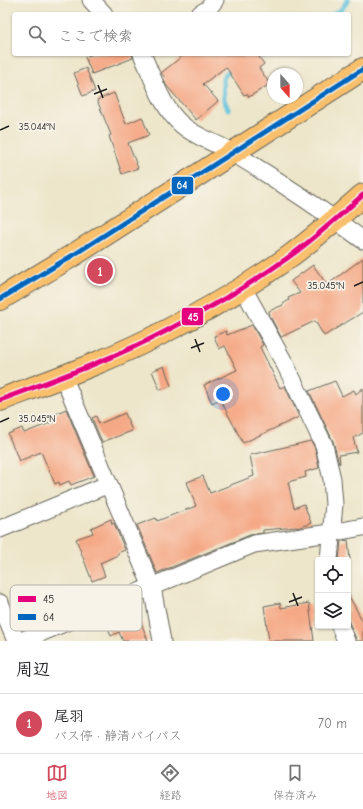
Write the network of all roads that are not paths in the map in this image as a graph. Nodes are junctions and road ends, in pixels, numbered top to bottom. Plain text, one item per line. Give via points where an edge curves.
1 (91, 0) edge
2 (215, 0) edge
3 (102, 12) edge
4 (203, 12) edge
5 (143, 56) edge
6 (363, 68) edge
7 (232, 152) junction
8 (363, 195) edge
9 (336, 219) junction
10 (363, 240) edge
11 (243, 288) junction
12 (0, 299) edge
13 (63, 376) junction
14 (0, 400) edge
15 (109, 484) junction
16 (363, 527) edge
17 (0, 529) edge
18 (330, 534) junction
19 (329, 557) edge
20 (152, 587) junction
21 (142, 591) edge
22 (0, 603) edge
23 (10, 627) edge
24 (341, 629) edge
25 (12, 631) edge
26 (45, 631) edge
27 (16, 641) edge
28 (21, 641) edge
29 (162, 641) edge
30 (346, 641) edge

1 - 3 street
2 - 4 street
5 - 7 street via 165,105 182,125
6 - 7 highway
7 - 9 street
7 - 12 highway via 75,254
8 - 9 highway
9 - 10 street
9 - 11 highway via 286,259
11 - 13 highway via 166,331
11 - 18 street via 286,364 324,445 332,479 334,504
13 - 14 highway
13 - 15 street
15 - 17 street
15 - 20 street
16 - 18 street
18 - 19 street
18 - 20 street via 254,544
20 - 21 street
20 - 29 street
22 - 23 street
24 - 30 street
25 - 27 street
26 - 28 street

